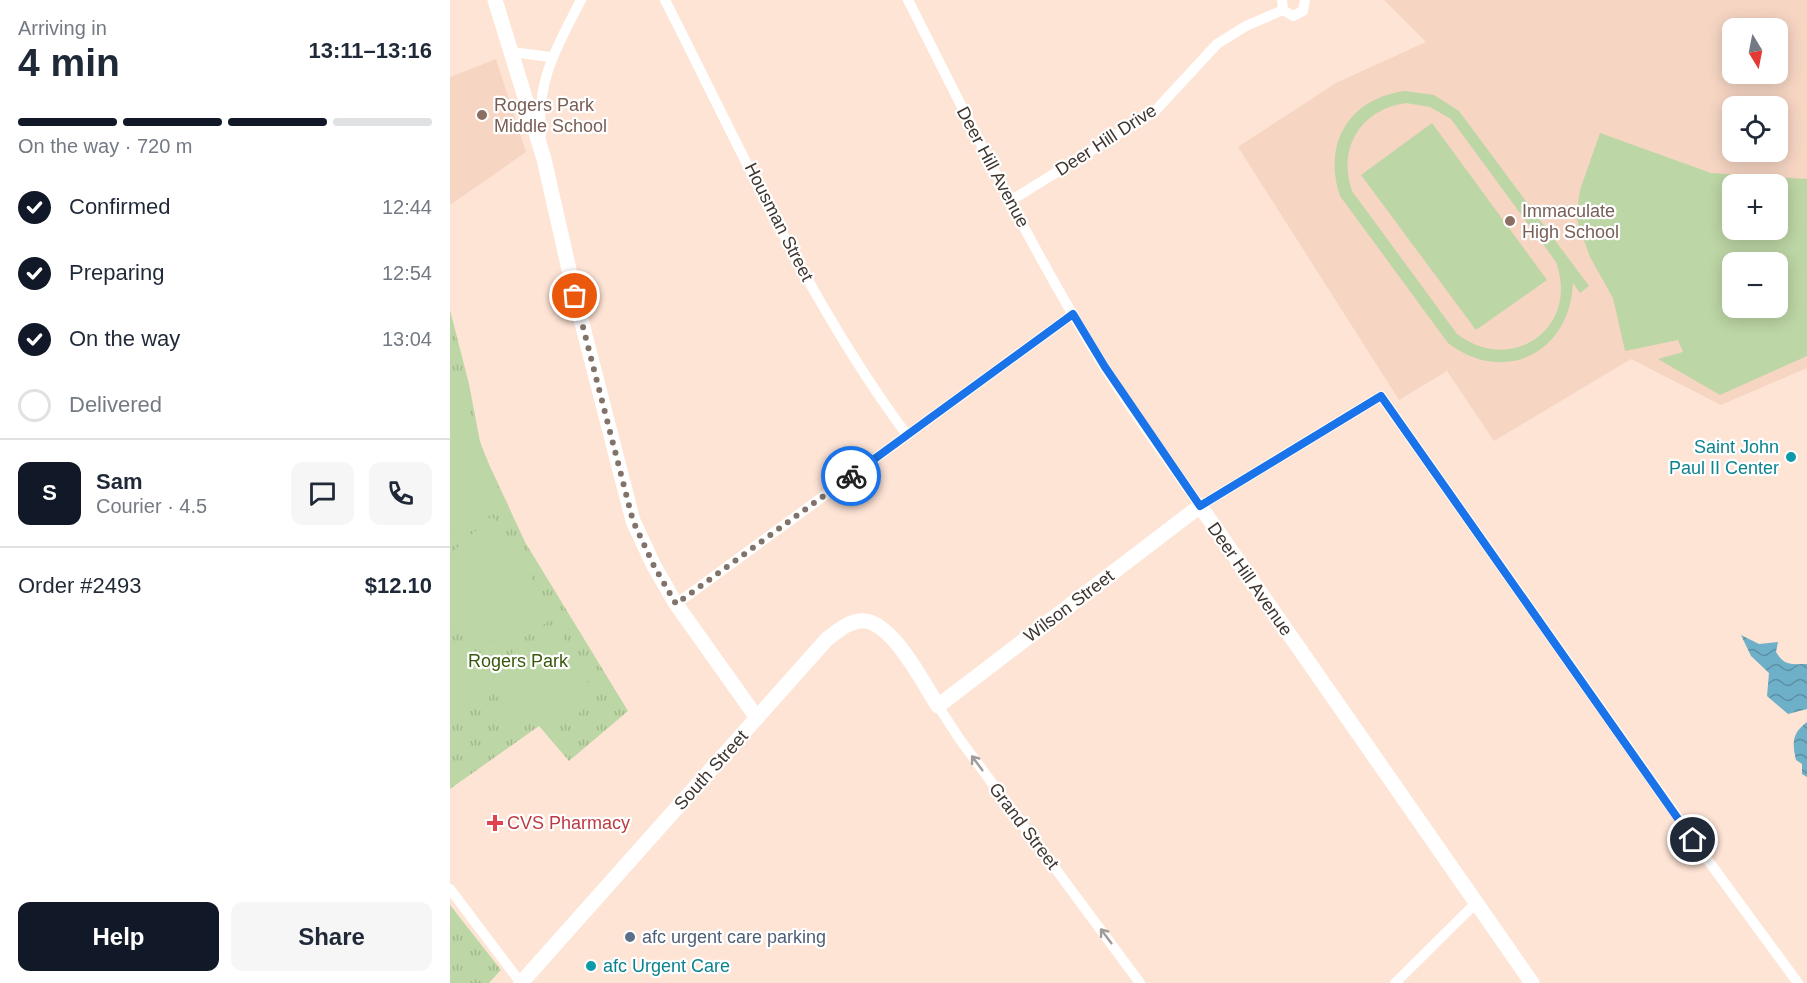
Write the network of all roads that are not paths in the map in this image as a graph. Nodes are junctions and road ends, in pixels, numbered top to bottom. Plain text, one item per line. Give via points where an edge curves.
1 (495, 0) edge
2 (581, 0) edge
3 (665, 0) edge
4 (908, 0) edge
5 (1305, 0) edge
6 (1282, 5) edge
7 (512, 52) junction
8 (551, 57) junction
9 (544, 159) junction
10 (1010, 201) junction
11 (1073, 314) junction
12 (907, 435) junction
13 (1200, 506) junction
14 (676, 604) junction
15 (912, 666) joint
16 (938, 706) junction
17 (757, 718) junction
18 (450, 889) edge
19 (1476, 903) junction
20 (521, 983) edge
21 (1140, 983) edge
22 (1395, 983) edge
23 (1532, 983) edge
24 (1798, 983) edge

1 - 7 street
2 - 8 street
3 - 12 street, Housman Street via 803,270 874,390
4 - 10 street, Deer Hill Avenue
5 - 6 street, Deer Hill Drive via 1303,11 1297,15 1289,15
6 - 10 street, Deer Hill Drive via 1217,44 1155,111
7 - 8 street
7 - 9 street
8 - 9 street via 540,96
9 - 14 street via 623,487 654,566
10 - 11 street, Deer Hill Avenue
11 - 12 street
11 - 13 street, Deer Hill Avenue
12 - 14 street
13 - 16 street, Wilson Street
13 - 19 street, Deer Hill Avenue
13 - 24 street via 1381,396
14 - 17 street
15 - 16 street, Grand Street
15 - 17 street, South Street via 878,624 853,623 827,639
21 -> 16 street, Grand Street
17 - 20 street, South Street
18 - 20 street
19 - 22 street
19 - 23 street, Deer Hill Avenue

